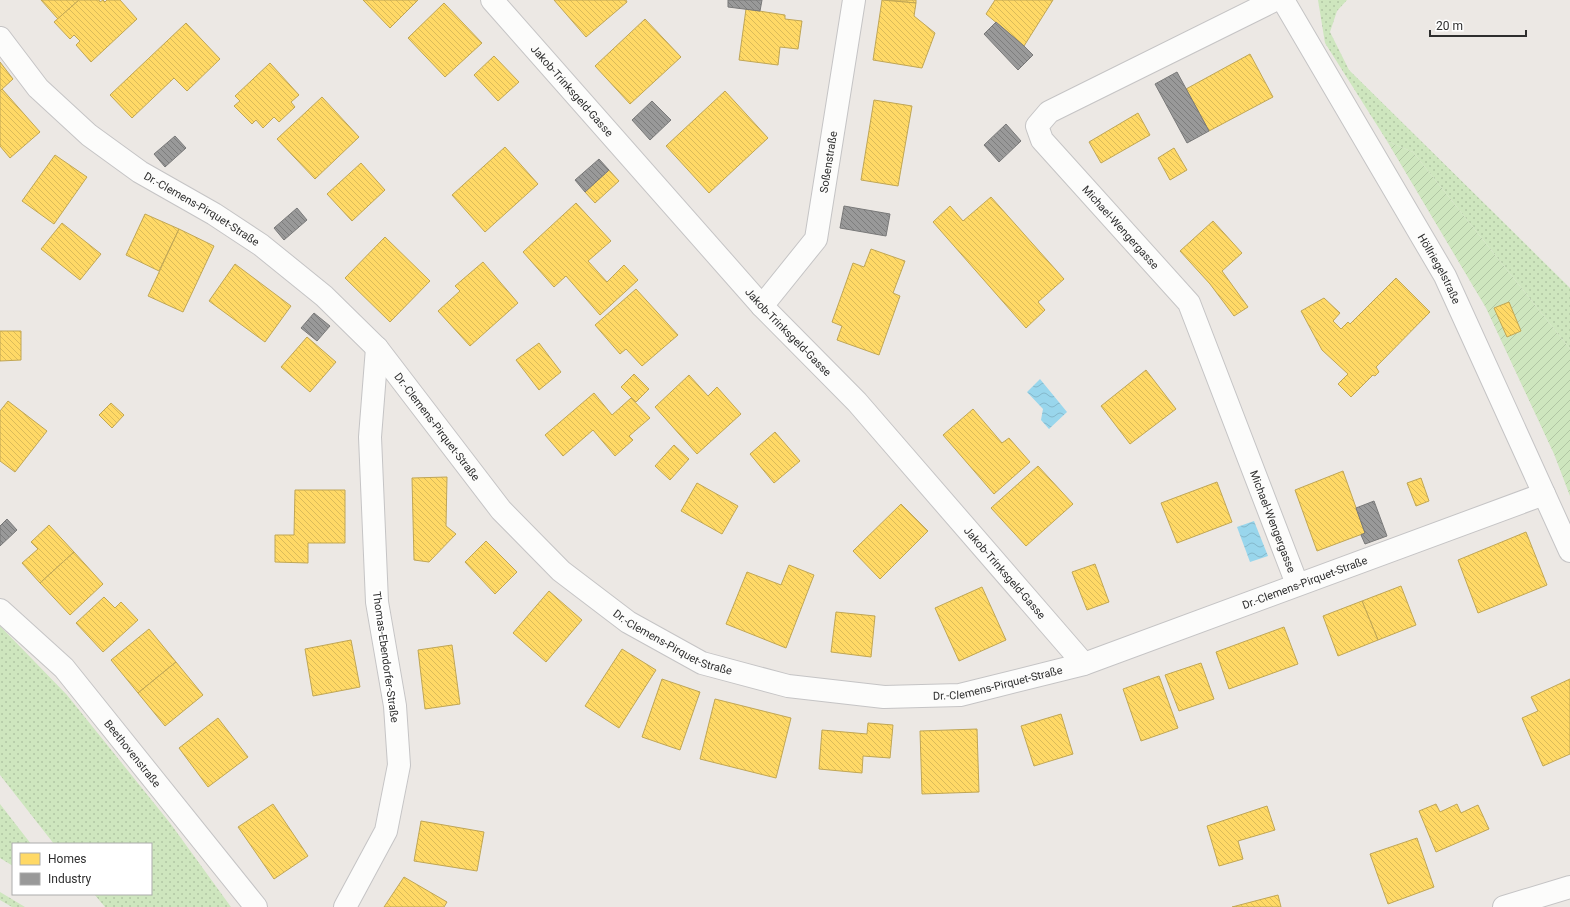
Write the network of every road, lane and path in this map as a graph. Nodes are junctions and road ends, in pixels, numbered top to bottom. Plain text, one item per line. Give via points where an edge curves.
1 (492, 0) edge
2 (854, 0) edge
3 (1275, 0) edge
4 (1283, 0) edge
5 (0, 38) edge
6 (762, 306) junction
7 (377, 348) junction
8 (1544, 494) junction
9 (1570, 551) edge
10 (1297, 584) junction
11 (0, 610) edge
12 (1084, 664) junction
13 (1570, 887) edge
14 (256, 907) edge
15 (345, 907) edge
16 (1504, 907) edge

1 - 6 street, Jakob-Trinksgeld-Gasse
2 - 6 street, Soßenstraße via 816,240
3 - 10 street, Michael-Wengergasse via 1048,112 1037,126 1042,140 1189,303
4 - 8 street, Höllriegelstraße via 1445,276
5 - 7 street, Dr.-Clemens-Pirquet-Straße via 38,88 88,135 140,172 214,214 261,245 324,296
6 - 12 street, Jakob-Trinksgeld-Gasse via 857,402
7 - 12 street, Dr.-Clemens-Pirquet-Straße via 501,510 561,571 628,622 702,663 788,686 884,697 960,695
7 - 15 street, Thomas-Ebendorfer-Straße via 370,437 377,602 395,706 399,765 386,831
8 - 9 street, Höllriegelstraße
8 - 10 street, Dr.-Clemens-Pirquet-Straße
10 - 12 street, Dr.-Clemens-Pirquet-Straße
11 - 14 street, Beethovenstraße via 64,668
13 - 16 street

